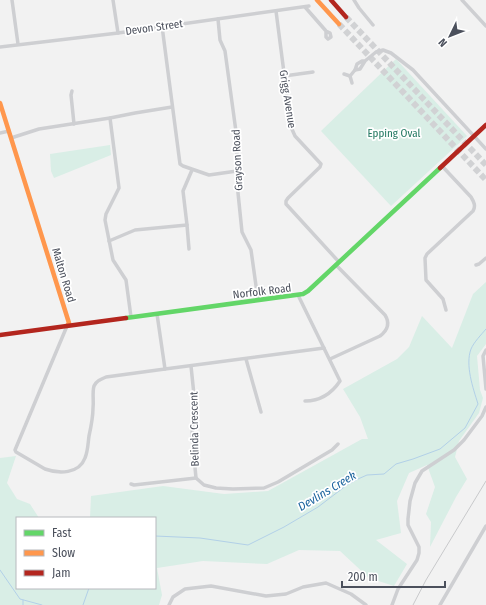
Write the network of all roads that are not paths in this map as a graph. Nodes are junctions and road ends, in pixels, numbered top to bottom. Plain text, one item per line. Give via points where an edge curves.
1 (12, 0) edge
2 (113, 0) edge
3 (317, 0) edge
4 (331, 0) edge
5 (354, 0) edge
6 (462, 0) edge
7 (276, 11) junction
8 (346, 17) tunnel mouth
9 (218, 18) junction
10 (339, 24) tunnel mouth
11 (373, 25) dead end
12 (162, 26) junction
13 (486, 26) edge
14 (326, 31) dead end
15 (118, 33) junction
16 (18, 44) junction
17 (0, 47) edge
18 (313, 72) dead end
19 (344, 74) dead end
20 (284, 76) junction
21 (350, 76) junction
22 (352, 82) dead end
23 (72, 91) dead end
24 (0, 103) edge
25 (172, 107) junction
26 (110, 118) junction
27 (74, 124) junction
28 (486, 125) edge
29 (9, 131) junction
30 (0, 133) edge
31 (474, 136) junction
32 (11, 138) junction
33 (486, 149) edge
34 (442, 166) junction
35 (192, 170) junction
36 (236, 171) junction
37 (187, 225) junction
38 (109, 241) junction
39 (189, 249) dead end
40 (486, 258) edge
41 (338, 263) junction
42 (476, 265) dead end
43 (298, 295) junction
44 (258, 300) junction
45 (446, 310) dead end
46 (157, 314) junction
47 (131, 317) junction
48 (67, 326) junction
49 (0, 330) edge
50 (1, 335) edge
51 (324, 348) junction
52 (486, 350) edge
53 (246, 359) junction
54 (330, 359) junction
55 (191, 366) junction
56 (165, 369) junction
57 (486, 389) edge
58 (305, 401) dead end
59 (486, 408) edge
60 (261, 412) dead end
61 (338, 444) dead end
62 (196, 478) junction
63 (131, 484) dead end
64 (486, 526) edge
65 (169, 605) edge
66 (366, 605) edge
67 (392, 605) edge
68 (440, 605) edge

1 - 16 street
2 - 15 street
3 - 10 main road
4 - 8 main road
5 - 11 street
6 - 13 street
7 - 9 street, Devon Street
7 - 14 street, Devon Street via 307,6
7 - 20 street, Grigg Avenue
9 - 12 street, Devon Street
9 - 36 street, Grayson Road via 237,140
12 - 15 street, Devon Street
12 - 25 street
15 - 16 street, Devon Street
16 - 17 street, Devon Street
18 - 20 street
19 - 21 street
20 - 41 street, Grigg Avenue via 292,131 321,164 286,200 286,204
21 - 22 street
21 - 31 street via 376,52 380,50 391,53 413,70
23 - 27 street
24 - 29 main road, Malton Road
25 - 26 street
25 - 35 street via 179,160 183,166
26 - 27 street
26 - 38 street via 119,185 105,217
27 - 32 street via 39,129
28 - 31 main road, Norfolk Road
29 - 30 street
29 - 32 main road, Malton Road
31 - 33 street
31 - 34 main road, Norfolk Road
32 - 48 main road, Malton Road via 69,323
34 - 41 main road, Norfolk Road
34 - 45 street via 471,197 475,206 473,212 425,258 426,280 443,298
35 - 36 street via 209,175
35 - 37 street via 183,191
36 - 44 street, Grayson Road via 242,232 251,250
37 - 38 street via 134,230
37 - 39 street
38 - 47 street via 113,260 126,280
40 - 42 street
41 - 43 main road, Norfolk Road via 308,291
41 - 54 street via 385,315 388,324 380,336
43 - 44 main road, Norfolk Road
43 - 51 street
44 - 46 main road, Norfolk Road
46 - 47 main road, Norfolk Road
46 - 56 street
47 - 48 main road, Norfolk Road
48 - 50 main road, Norfolk Road
48 - 56 street via 15,448 16,452 49,470 72,471 83,462 93,408 93,389 99,380
49 - 50 street
51 - 53 street
51 - 54 street
52 - 57 street via 483,356
53 - 55 street
53 - 60 street
54 - 58 street via 340,381 328,394 312,401
55 - 56 street
55 - 62 street, Belinda Crescent via 194,394 192,436
59 - 67 street via 454,450 422,471 415,483 408,525 418,546 418,557 398,589
61 - 62 street, Belinda Crescent via 332,450 264,488 216,488 204,485
62 - 63 street
64 - 68 street
65 - 66 street via 173,597 185,589 211,586 266,596 286,594 303,587 326,583 351,594

